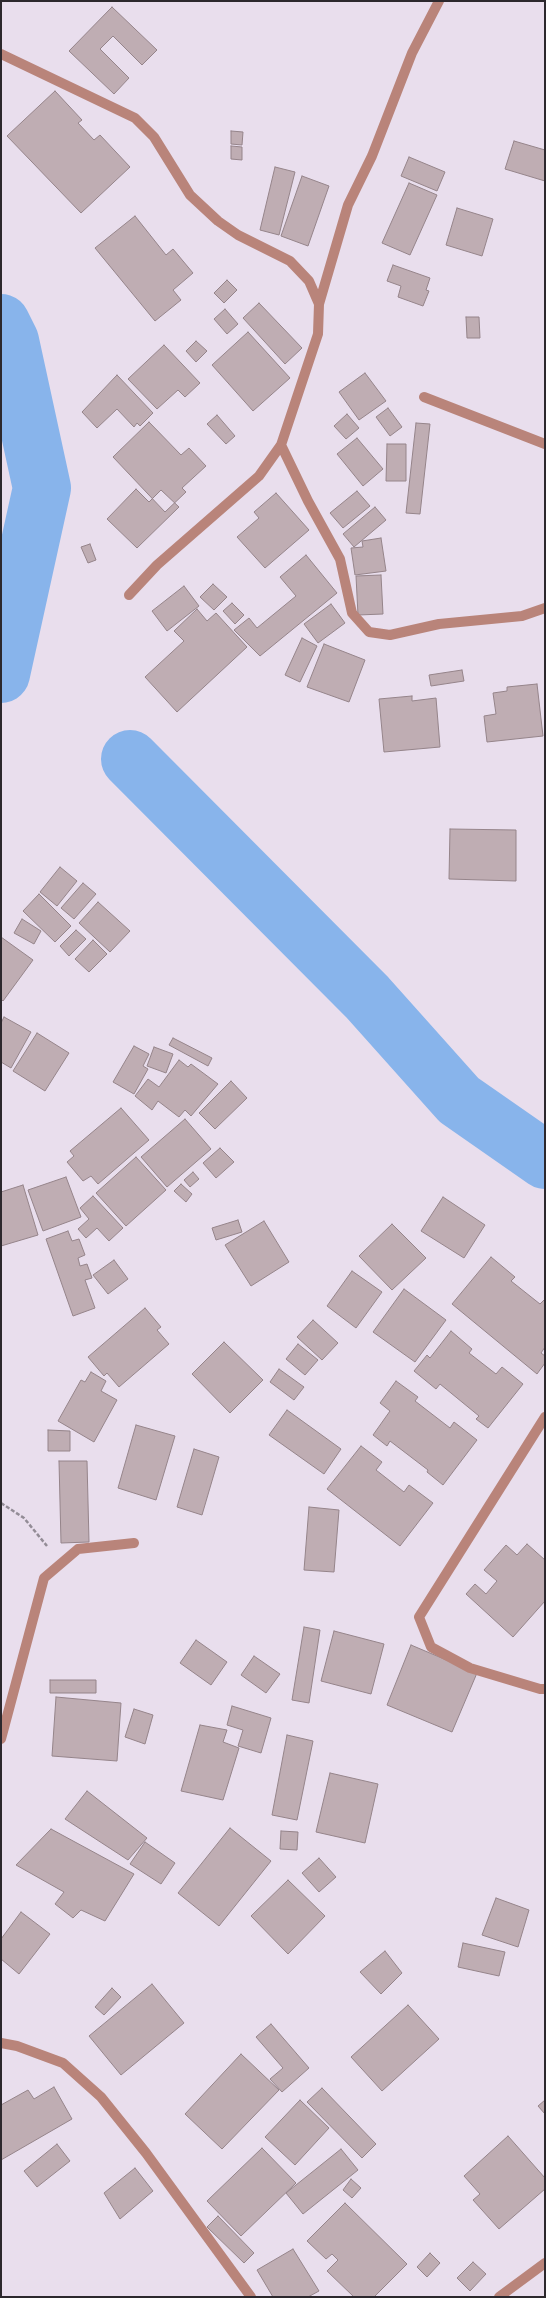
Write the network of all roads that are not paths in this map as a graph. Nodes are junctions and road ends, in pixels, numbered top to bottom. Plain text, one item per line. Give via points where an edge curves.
1 (439, 1) edge
2 (1, 54) edge
3 (319, 304) junction
4 (424, 397) dead end
5 (545, 444) edge
6 (282, 445) junction
7 (129, 595) dead end
8 (545, 608) edge
9 (545, 1417) edge
10 (134, 1543) dead end
11 (545, 1689) edge
12 (1, 1739) edge
13 (1, 2044) edge
14 (545, 2263) edge
15 (251, 2297) edge
16 (500, 2297) edge

1 - 3 street via 412,53 372,156 348,204
2 - 3 street via 135,118 154,137 190,195 218,221 238,235 290,261 309,281
3 - 6 street via 318,334
4 - 5 street
6 - 7 street via 259,476 157,565
6 - 8 street via 308,501 340,559 352,613 369,632 390,635 439,624 522,616
9 - 11 street via 419,1617 431,1647 470,1668
10 - 12 street via 78,1549 44,1578
13 - 15 street via 17,2046 63,2063 101,2097 146,2153
14 - 16 street

